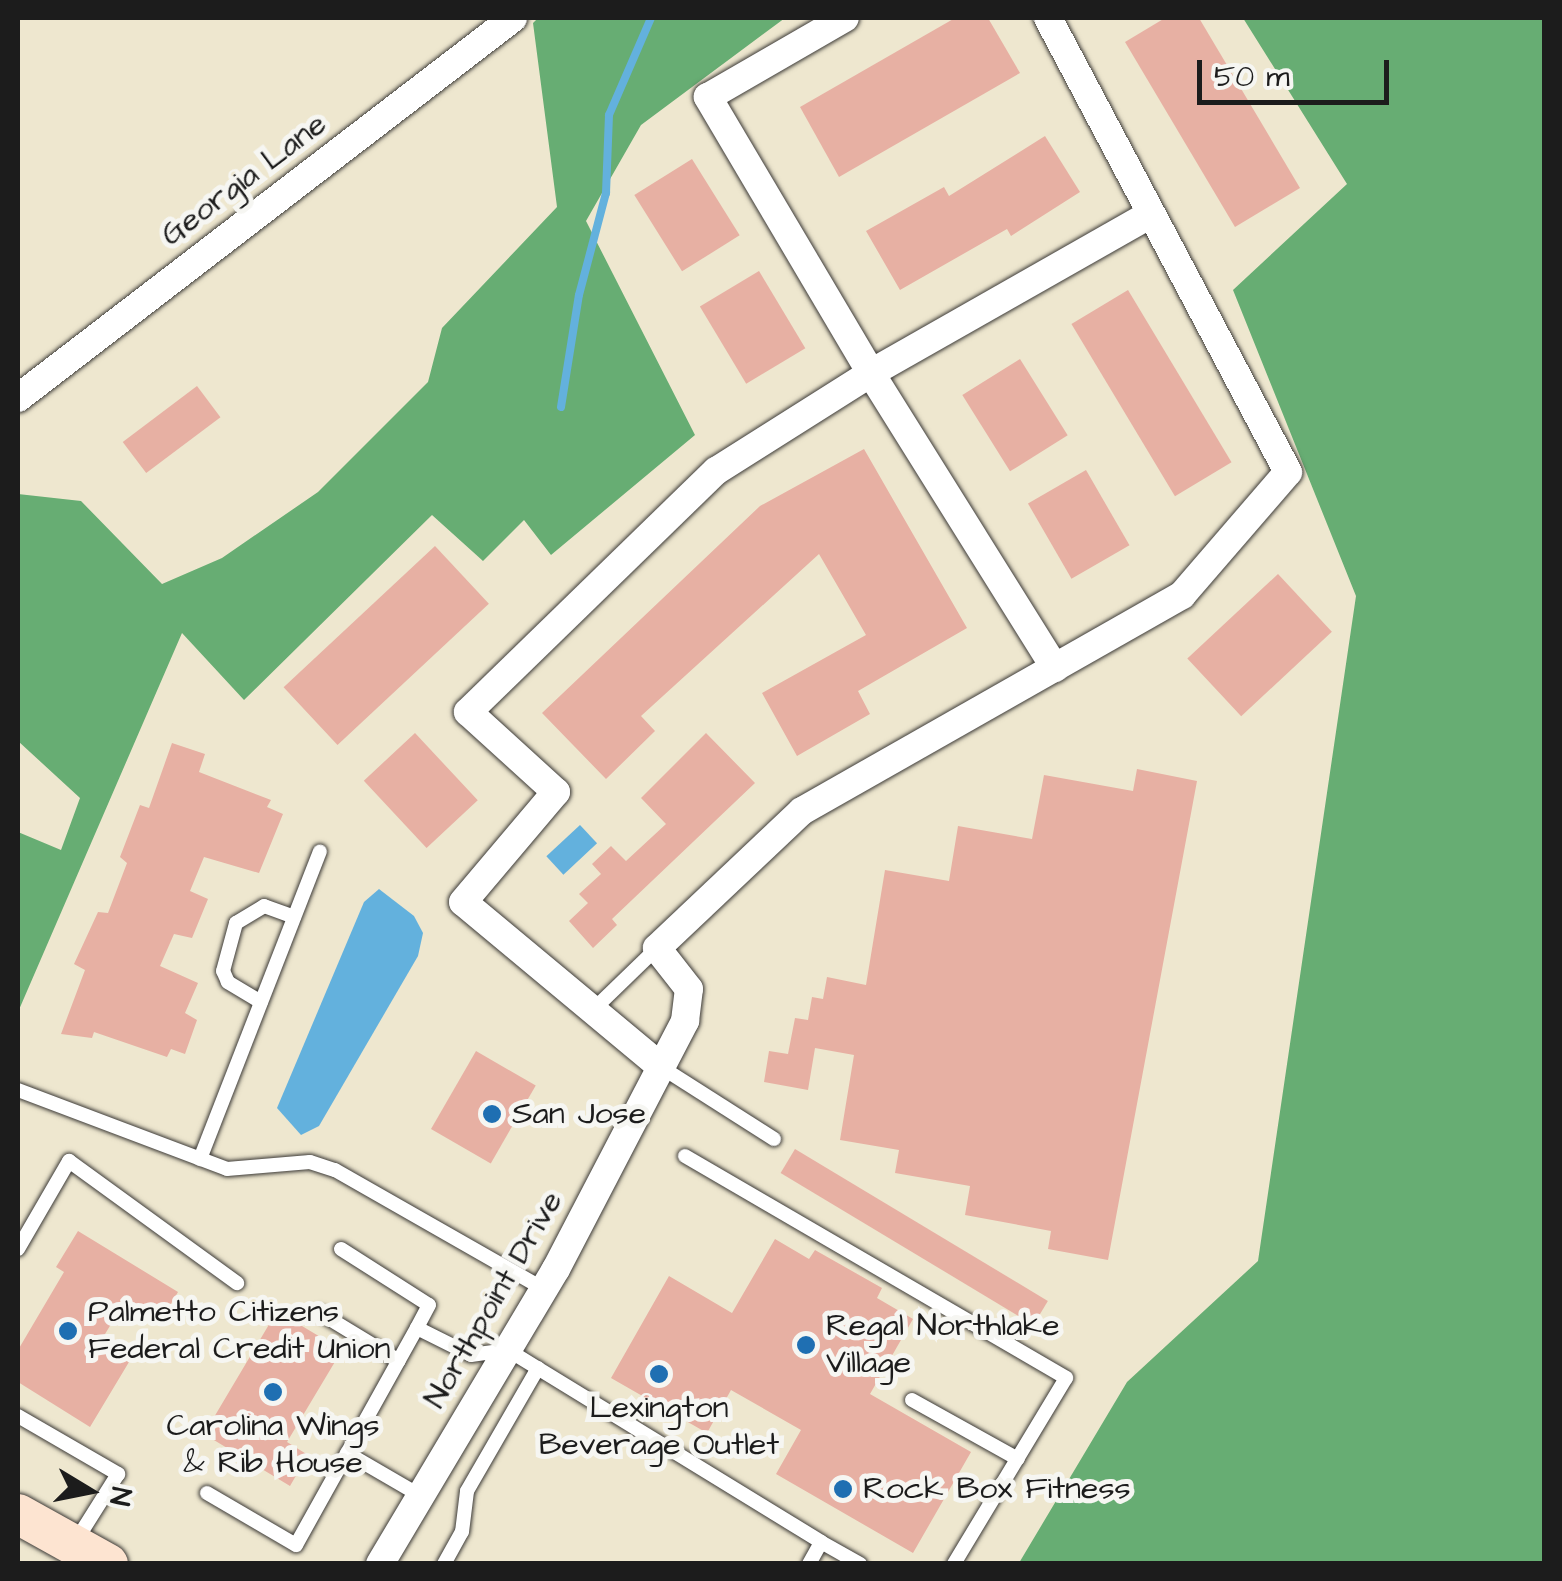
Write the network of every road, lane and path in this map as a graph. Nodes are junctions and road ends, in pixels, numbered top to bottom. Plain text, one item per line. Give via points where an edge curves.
1 (514, 18) edge
2 (845, 18) edge
3 (1048, 18) edge
4 (1152, 214) junction
5 (871, 373) junction
6 (18, 398) edge
7 (1055, 668) junction
8 (320, 852) dead end
9 (294, 918) junction
10 (656, 948) junction
11 (261, 1002) junction
12 (593, 1010) junction
13 (660, 1066) junction
14 (18, 1090) edge
15 (774, 1139) dead end
16 (684, 1156) dead end
17 (200, 1159) junction
18 (18, 1249) edge
19 (341, 1249) dead end
20 (237, 1283) dead end
21 (544, 1289) junction
22 (320, 1313) dead end
23 (417, 1328) junction
24 (508, 1350) junction
25 (399, 1360) junction
26 (538, 1368) junction
27 (912, 1400) dead end
28 (18, 1416) edge
29 (347, 1453) junction
30 (1018, 1459) junction
31 (208, 1493) dead end
32 (421, 1496) junction
33 (18, 1514) edge
34 (821, 1542) junction
35 (91, 1554) edge
36 (380, 1564) edge
37 (444, 1564) edge
38 (809, 1564) edge
39 (860, 1564) edge
40 (954, 1564) edge

1 - 6 street, Georgia Lane
2 - 5 street via 708,97
3 - 4 street
4 - 5 street
4 - 7 street via 1288,472 1182,596
5 - 7 street
5 - 12 street via 716,472 468,712 556,792 463,902
7 - 10 street via 802,811
8 - 9 lane
9 - 11 lane
9 - 11 lane via 264,906 236,923 223,970 228,982
10 - 12 lane
10 - 13 street, Northpoint Drive via 689,989 686,1021
11 - 17 lane
12 - 13 street
13 - 15 lane
13 - 21 street, Northpoint Drive
14 - 17 lane
16 - 30 lane via 1066,1378
17 - 21 lane via 227,1170 310,1162 334,1170
18 - 20 lane via 68,1161
19 - 23 lane via 429,1306
21 - 24 street, Northpoint Drive
22 - 25 lane
23 - 24 lane via 472,1355
23 - 25 lane
24 - 26 lane
24 - 32 street, Northpoint Drive
25 - 29 lane
26 - 34 lane
26 - 37 lane via 467,1491 462,1532
27 - 30 lane
28 - 35 lane via 118,1474
29 - 31 lane via 296,1545
29 - 32 lane
30 - 40 lane
32 - 36 street, Northpoint Drive
33 - 35 main road
34 - 38 lane
34 - 39 lane

